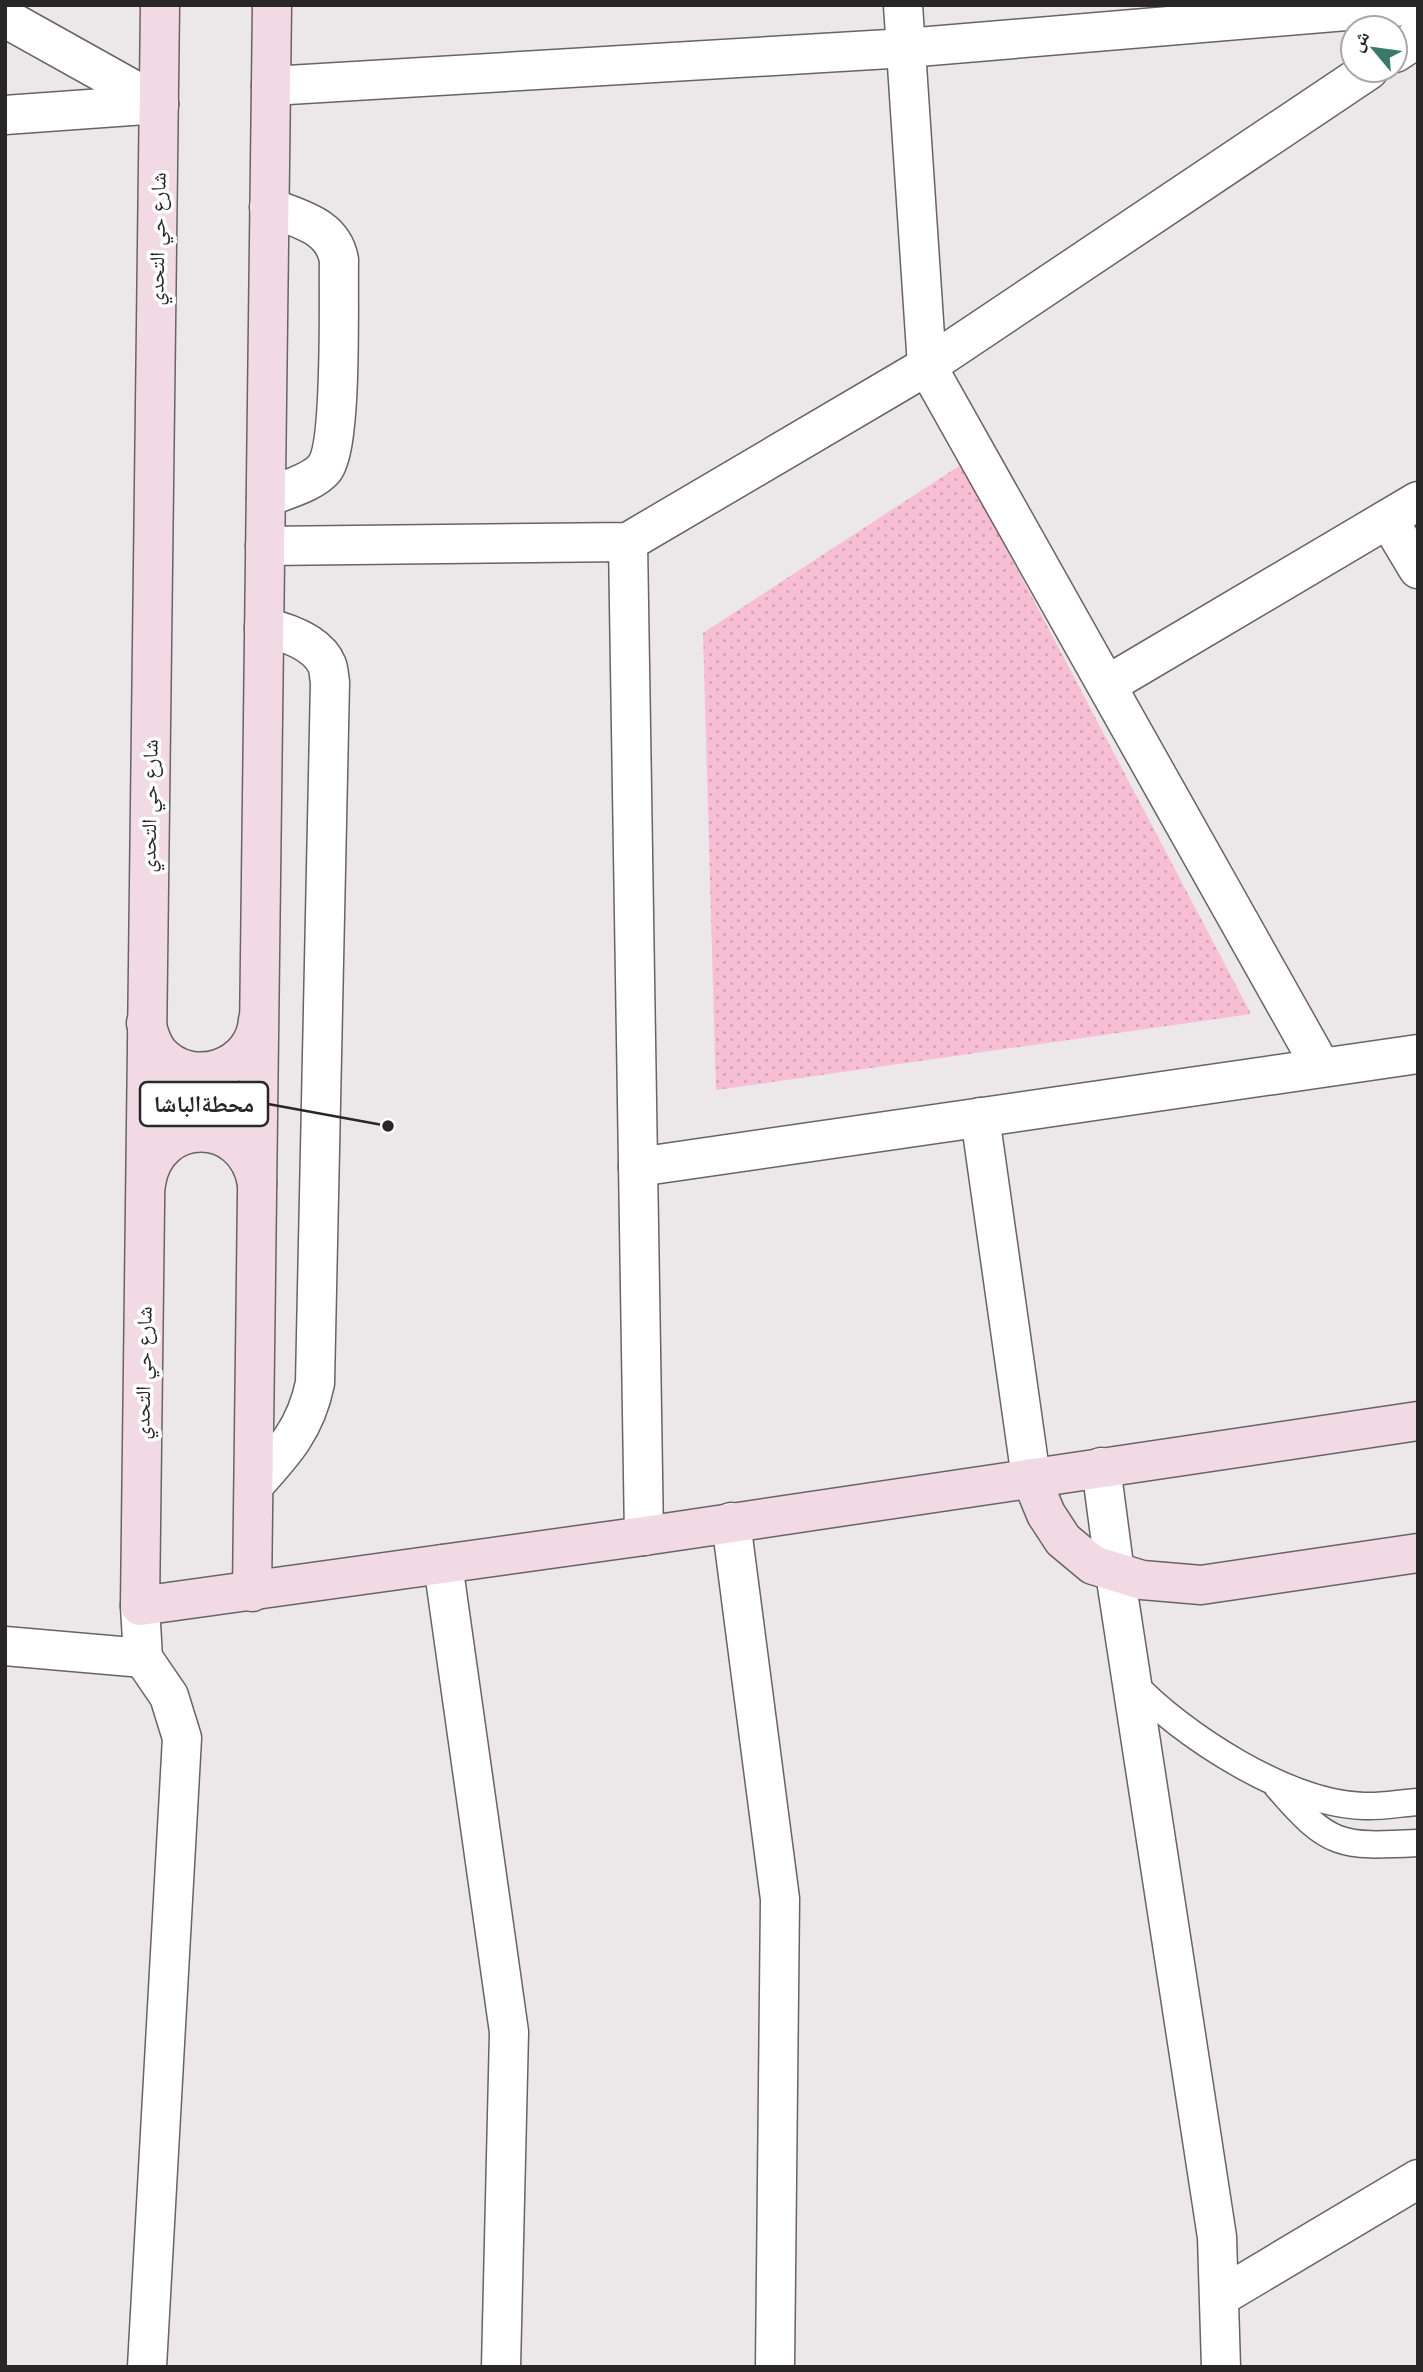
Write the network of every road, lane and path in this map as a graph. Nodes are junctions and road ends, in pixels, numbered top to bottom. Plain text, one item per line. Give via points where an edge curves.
1 (160, 5) edge
2 (272, 5) edge
3 (903, 5) edge
4 (1418, 5) edge
5 (5, 18) edge
6 (905, 48) junction
7 (1348, 84) edge
8 (271, 86) junction
9 (159, 104) junction
10 (5, 115) edge
11 (269, 207) junction
12 (927, 366) junction
13 (266, 498) junction
14 (1403, 510) edge
15 (628, 542) junction
16 (265, 546) junction
17 (1418, 569) edge
18 (264, 627) junction
19 (1107, 685) junction
20 (259, 1011) junction
21 (146, 1023) junction
22 (1418, 1054) edge
23 (1321, 1067) junction
24 (980, 1117) junction
25 (638, 1167) junction
26 (257, 1186) junction
27 (145, 1189) junction
28 (1418, 1420) edge
29 (1101, 1467) junction
30 (1031, 1478) junction
31 (254, 1485) junction
32 (731, 1522) junction
33 (644, 1536) junction
34 (1418, 1553) edge
35 (443, 1564) junction
36 (1115, 1573) junction
37 (252, 1592) junction
38 (140, 1606) junction
39 (5, 1647) edge
40 (143, 1658) junction
41 (1131, 1681) junction
42 (1272, 1780) junction
43 (1418, 1802) edge
44 (1418, 1843) edge
45 (1418, 2179) edge
46 (1220, 2297) junction
47 (147, 2367) edge
48 (501, 2367) edge
49 (775, 2367) edge
50 (1221, 2367) edge

1 - 9 main road, شارع حي التحدي
2 - 8 main road
3 - 6 street
4 - 6 street
5 - 9 street
6 - 8 street
6 - 12 street
7 - 12 street
8 - 11 main road
9 - 10 street
9 - 21 main road, شارع حي التحدي
11 - 13 main road
11 - 13 street via 325,232 336,245 339,260 332,449 324,468 311,479
12 - 15 street
12 - 19 street
13 - 16 main road
14 - 17 street
14 - 19 street
15 - 16 street
15 - 25 street
16 - 18 main road
18 - 20 main road
18 - 31 street via 291,636 320,654 330,682 315,1383 294,1438
19 - 23 street
20 - 21 main road via 253,1042 243,1055 216,1070 200,1072 170,1063 158,1052
20 - 26 main road
21 - 27 main road, شارع حي التحدي
22 - 23 street
23 - 24 street
24 - 25 street
24 - 30 street
25 - 33 street
26 - 27 main road via 255,1171 242,1150 223,1136 207,1132 177,1137 164,1146 153,1159
26 - 31 main road
27 - 38 main road, شارع حي التحدي
28 - 29 main road
29 - 30 main road
29 - 36 street
30 - 32 main road
30 - 36 main road via 1063,1540 1093,1564
31 - 37 main road
32 - 33 main road
32 - 49 street via 780,1899
33 - 35 main road
34 - 36 main road via 1201,1585
35 - 37 main road
35 - 48 street via 509,2032
36 - 41 street
37 - 38 main road
38 - 40 street
39 - 40 street
40 - 47 street via 169,1696 182,1738
41 - 42 lane via 1194,1734
41 - 46 street via 1214,2223
42 - 43 lane via 1340,1803
42 - 44 lane via 1319,1830 1342,1842 1369,1846
45 - 46 street
46 - 50 street

